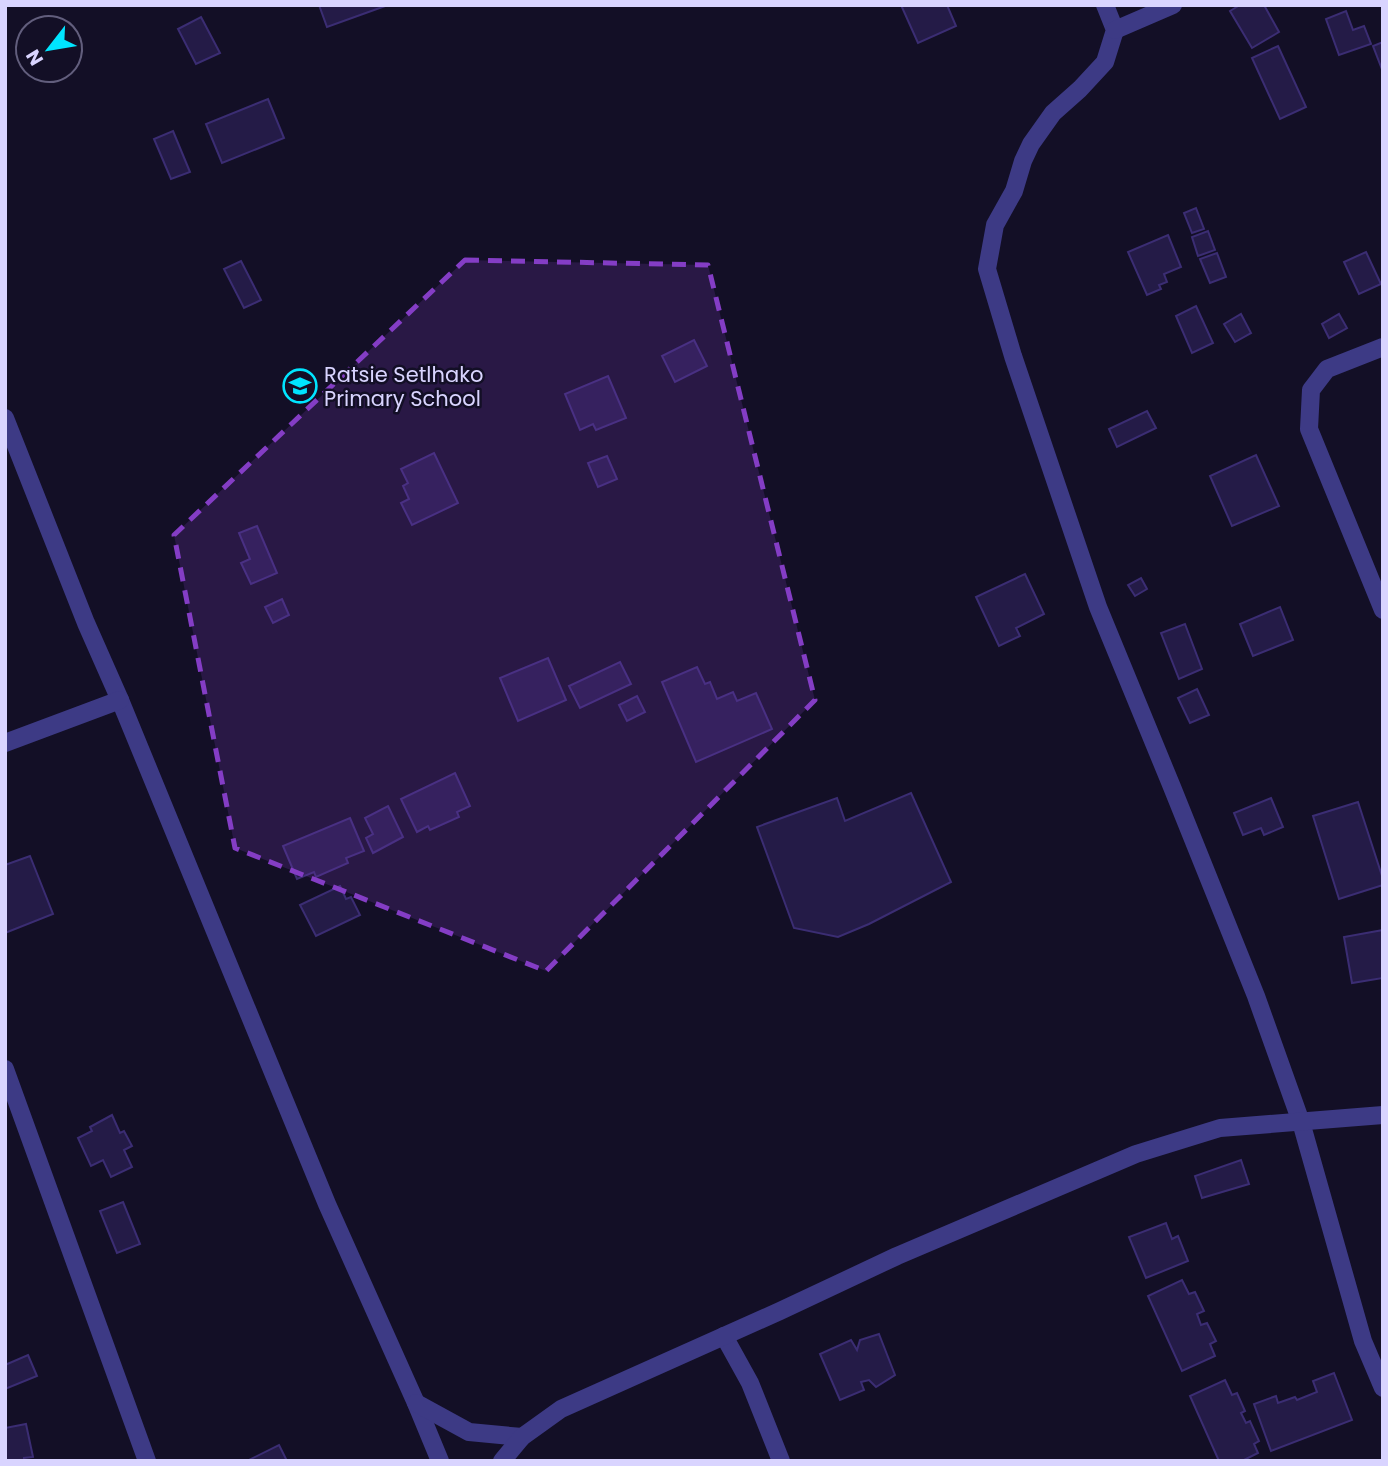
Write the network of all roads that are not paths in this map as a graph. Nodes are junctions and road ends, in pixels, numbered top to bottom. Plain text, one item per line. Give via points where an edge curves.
1 (1105, 5) edge
2 (1173, 5) edge
3 (1115, 30) junction
4 (1383, 347) edge
5 (5, 418) edge
6 (1383, 610) edge
7 (120, 699) junction
8 (5, 743) edge
9 (5, 1069) edge
10 (1383, 1115) edge
11 (1301, 1122) junction
12 (724, 1336) junction
13 (1383, 1388) edge
14 (416, 1404) junction
15 (522, 1437) junction
16 (146, 1461) edge
17 (440, 1461) edge
18 (502, 1461) edge
19 (781, 1461) edge

1 - 3 street
2 - 3 street
3 - 11 street via 1105,62 1053,113 1031,144 1014,191 995,225 987,269 1098,607 1256,996
4 - 6 street via 1327,369 1311,390 1309,429
5 - 7 street
7 - 8 street
7 - 14 street via 327,1204
9 - 16 street
10 - 11 street
11 - 12 street via 1220,1128 1136,1154
11 - 13 street via 1363,1341
12 - 15 street via 561,1409
12 - 19 street via 750,1383
14 - 15 street via 469,1432
14 - 17 street
15 - 18 street

